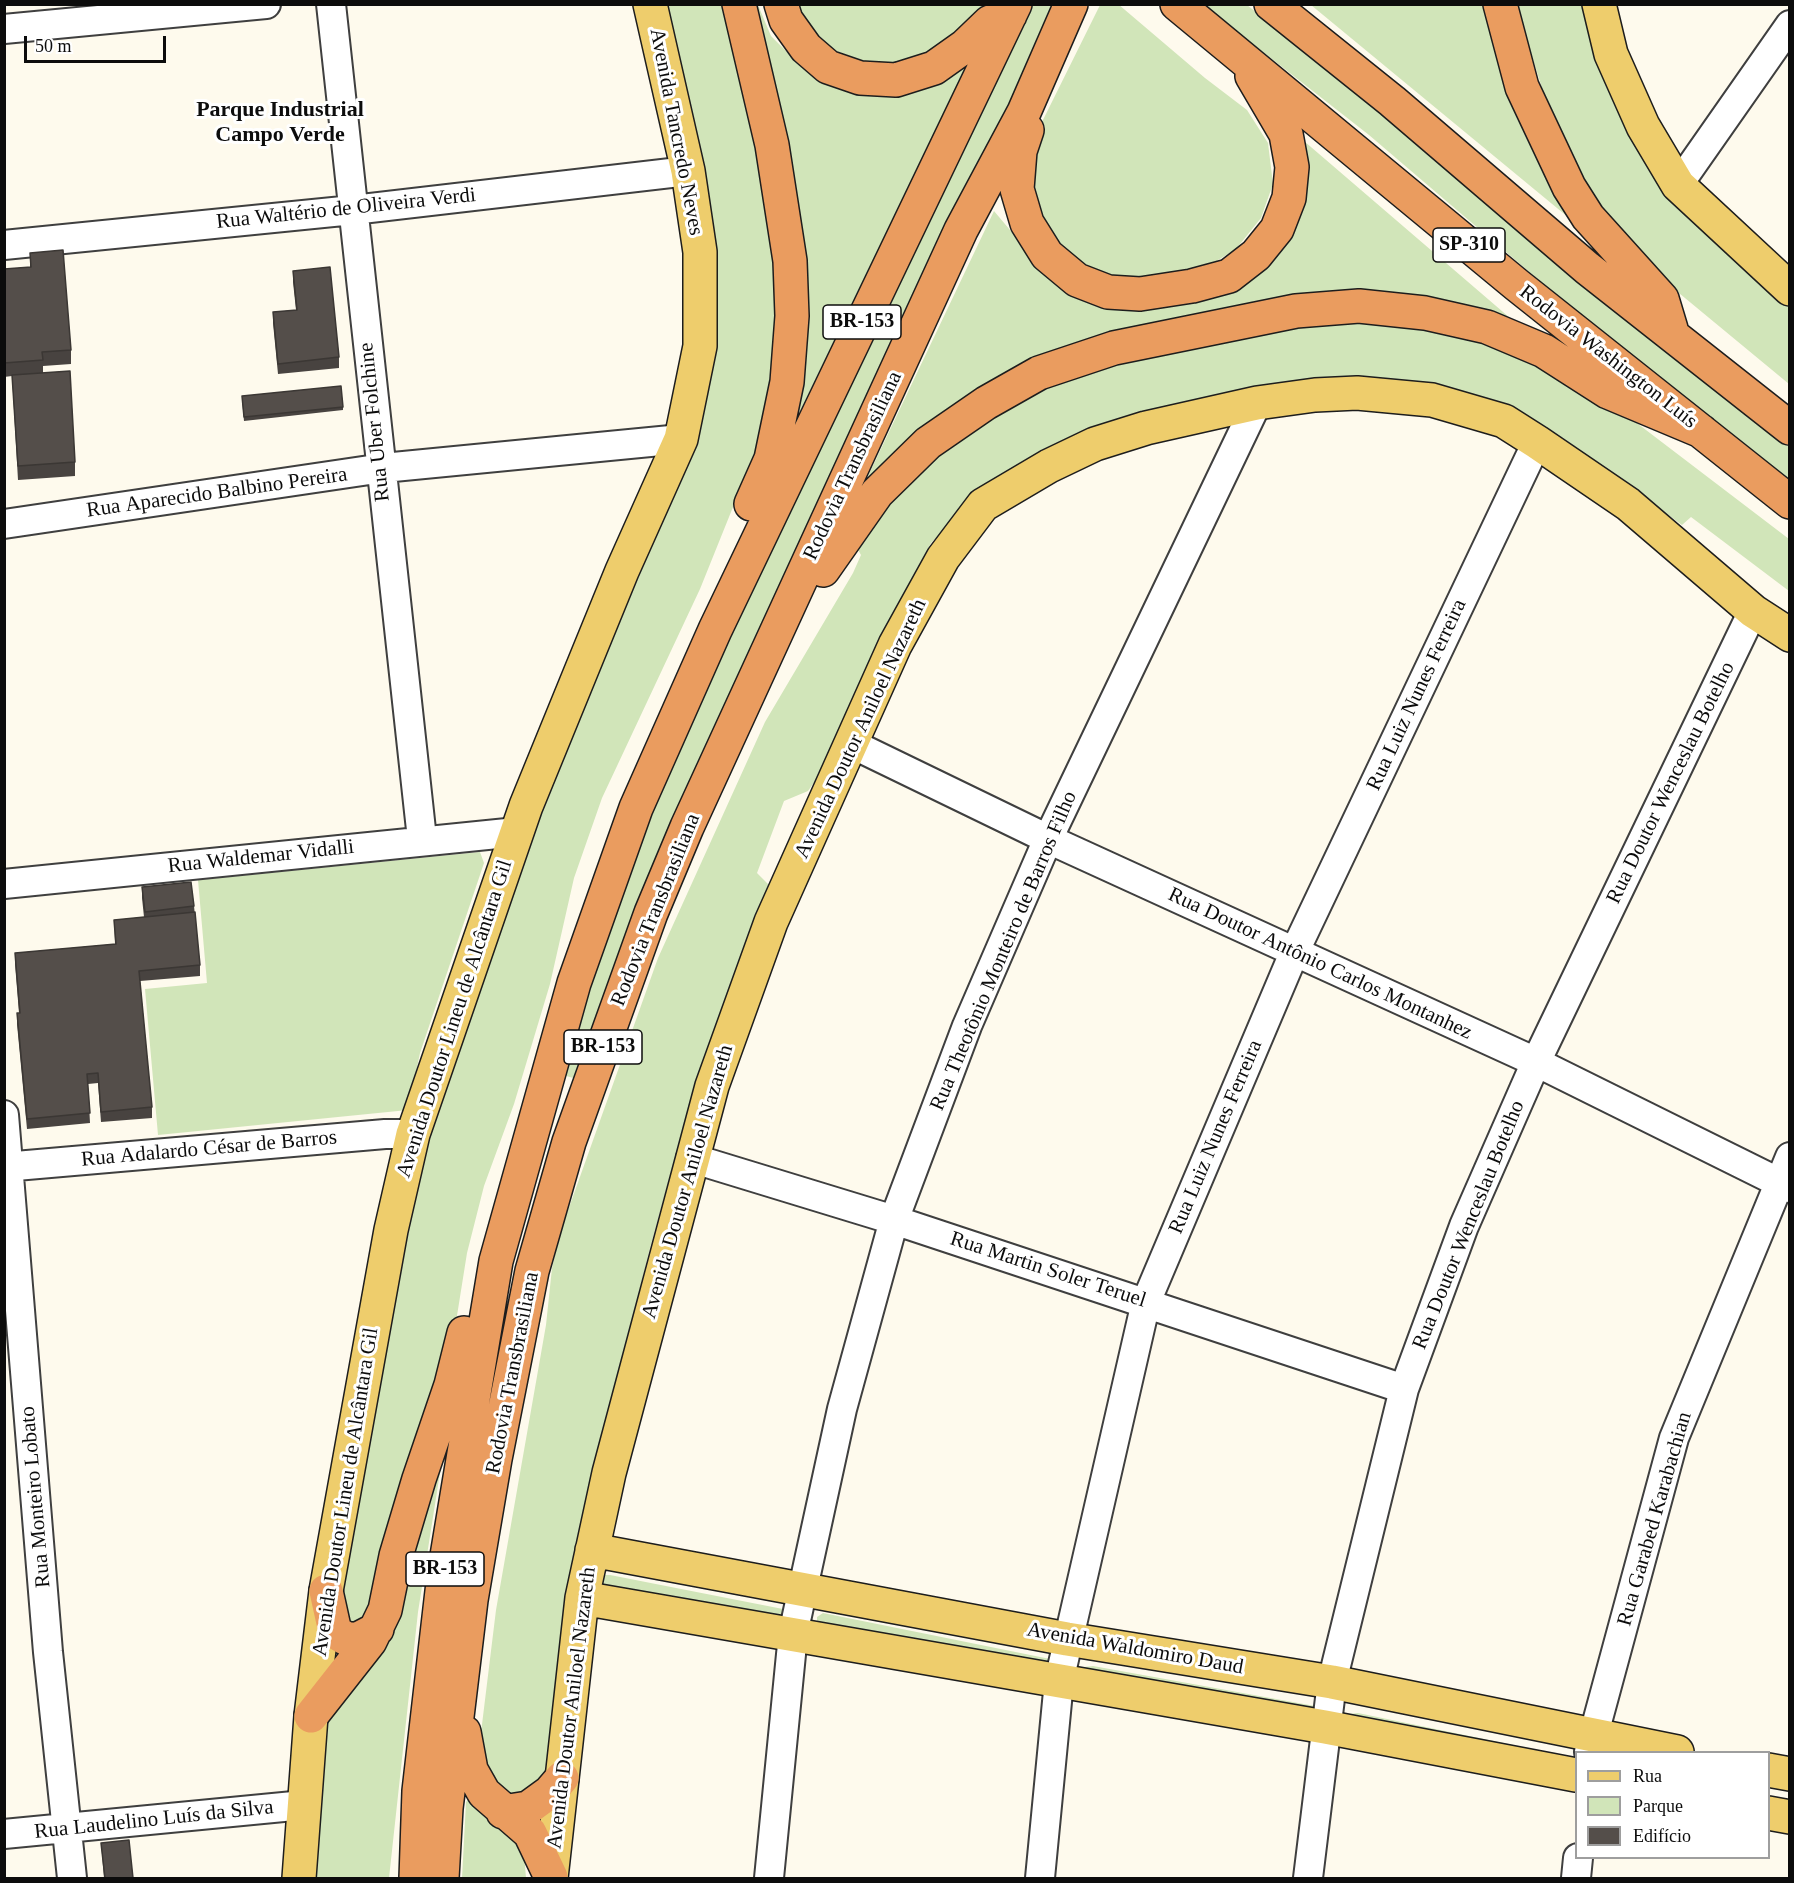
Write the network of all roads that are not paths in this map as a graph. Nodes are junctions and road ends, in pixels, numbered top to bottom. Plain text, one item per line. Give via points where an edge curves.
1 (266, 4) edge
2 (331, 4) edge
3 (650, 4) edge
4 (739, 4) edge
5 (781, 4) edge
6 (1071, 4) edge
7 (1177, 4) edge
8 (1271, 4) edge
9 (1500, 4) edge
10 (1599, 4) edge
11 (1012, 10) edge
12 (1790, 25) edge
13 (4, 29) edge
14 (1240, 56) junction
15 (1024, 111) junction
16 (688, 171) junction
17 (1678, 185) junction
18 (353, 210) junction
19 (4, 244) edge
20 (1790, 289) edge
21 (1673, 334) junction
22 (1257, 404) junction
23 (1790, 428) edge
24 (1701, 431) junction
25 (681, 439) junction
26 (1538, 442) junction
27 (383, 468) junction
28 (1790, 502) edge
29 (4, 524) edge
30 (1753, 611) junction
31 (715, 630) junction
32 (778, 631) junction
33 (1790, 636) edge
34 (850, 743) junction
35 (517, 832) junction
36 (422, 839) junction
37 (1048, 839) junction
38 (4, 884) edge
39 (1294, 953) junction
40 (1536, 1062) junction
41 (4, 1115) edge
42 (413, 1134) junction
43 (691, 1158) junction
44 (7, 1166) edge
45 (1786, 1176) edge
46 (894, 1220) junction
47 (496, 1261) junction
48 (1146, 1302) junction
49 (1404, 1389) junction
50 (592, 1550) junction
51 (803, 1589) junction
52 (326, 1591) junction
53 (582, 1598) junction
54 (377, 1629) junction
55 (793, 1634) junction
56 (1067, 1639) junction
57 (1059, 1681) junction
58 (1332, 1682) junction
59 (458, 1712) junction
60 (311, 1716) junction
61 (1325, 1726) junction
62 (1591, 1744) edge
63 (1666, 1751) edge
64 (1770, 1770) edge
65 (1790, 1774) edge
66 (1575, 1775) edge
67 (562, 1778) junction
68 (304, 1804) junction
69 (503, 1812) junction
70 (1770, 1813) edge
71 (1790, 1817) edge
72 (66, 1828) junction
73 (4, 1834) edge
74 (1578, 1859) edge
75 (72, 1878) edge
76 (300, 1878) edge
77 (416, 1878) edge
78 (442, 1878) edge
79 (551, 1878) edge
80 (769, 1878) edge
81 (1040, 1878) edge
82 (1308, 1878) edge
83 (1576, 1878) edge

1 - 13 street
2 - 18 street, Rua Uber Folchine
3 - 16 main road, Avenida Tancredo Neves
4 - 31 highway via 772,145 790,261 792,316 788,382 771,459 730,551
5 - 11 highway via 786,20 806,48 828,67 860,78 896,80 934,68 990,22
6 - 15 highway, Rodovia Transbrasiliana / BR-153
7 - 14 highway, Rodovia Washington Luís / SP-310
8 - 21 highway, SP-310 via 1392,101 1587,268
9 - 21 highway via 1522,87 1569,187 1588,217 1662,299
10 - 17 main road via 1611,54 1643,126
11 - 31 highway, Rodovia Transbrasiliana / BR-153
12 - 17 street
14 - 15 highway via 1286,134 1292,167 1289,198 1277,229 1256,255 1228,276 1192,286 1140,294 1108,292 1077,280 1047,255 1027,223 1017,189 1020,151 1028,134
14 - 24 highway, Rodovia Washington Luís / SP-310
15 - 32 highway, Rodovia Transbrasiliana / BR-153 via 961,230
16 - 18 street, Rua Waltério de Oliveira Verdi
16 - 25 main road, Avenida Tancredo Neves via 700,252 700,346
17 - 20 main road
18 - 19 street, Rua Waltério de Oliveira Verdi
18 - 27 street, Rua Uber Folchine
21 - 23 highway, SP-310
22 - 26 main road, Avenida Doutor Aniloel Nazareth via 1358,393 1431,399 1504,421
22 - 34 main road, Avenida Doutor Aniloel Nazareth via 1146,428 1095,444 983,505 944,558 895,645
22 - 37 street, Rua Theotônio Monteiro de Barros Filho
24 - 28 highway, Rodovia Washington Luís / SP-310
24 - 32 highway via 1608,392 1544,351 1486,327 1425,313 1359,306 1296,311 1206,327 1114,348 1039,373 928,443 878,493 833,554 802,606
25 - 27 street, Rua Aparecido Balbino Pereira
25 - 35 main road, Avenida Doutor Lineu de Alcântara Gil via 622,571
26 - 30 main road, Avenida Doutor Aniloel Nazareth via 1628,504
26 - 39 street, Rua Luiz Nunes Ferreira
27 - 29 street, Rua Aparecido Balbino Pereira
27 - 36 street, Rua Uber Folchine via 383,497
30 - 33 main road, Avenida Doutor Aniloel Nazareth
30 - 40 street, Rua Doutor Wenceslau Botelho
31 - 47 highway, Rodovia Transbrasiliana / BR-153 via 636,808 573,983
32 - 59 highway, Rodovia Transbrasiliana / BR-153 via 651,913 569,1142 532,1271 497,1447 471,1600
34 - 37 street, Rua Doutor Antônio Carlos Montanhez
34 - 43 main road, Avenida Doutor Aniloel Nazareth via 771,922 712,1086
35 - 36 street, Rua Waldemar Vidalli
35 - 42 main road, Avenida Doutor Lineu de Alcântara Gil
36 - 38 street, Rua Waldemar Vidalli
37 - 39 street, Rua Doutor Antônio Carlos Montanhez
37 - 46 street, Rua Theotônio Monteiro de Barros Filho via 967,1026
39 - 40 street, Rua Doutor Antônio Carlos Montanhez
39 - 48 street, Rua Luiz Nunes Ferreira
40 - 45 street, Rua Doutor Antônio Carlos Montanhez
40 - 49 street, Rua Doutor Wenceslau Botelho via 1464,1226
41 - 44 street, Rua Monteiro Lobato
42 - 44 street, Rua Adalardo César de Barros
42 - 52 main road, Avenida Doutor Lineu de Alcântara Gil via 391,1230
43 - 46 street, Rua Martin Soler Teruel
43 - 50 main road, Avenida Doutor Aniloel Nazareth
44 - 72 street, Rua Monteiro Lobato
45 - 62 street, Rua Garabed Karabachian via 1674,1438
46 - 48 street, Rua Martin Soler Teruel
46 - 51 street, Rua Theotônio Monteiro de Barros Filho via 842,1409
47 - 54 highway via 476,1289
47 - 77 highway, Rodovia Transbrasiliana / BR-153 via 444,1574 419,1791
48 - 49 street, Rua Martin Soler Teruel
48 - 56 street, Rua Luiz Nunes Ferreira
49 - 58 street, Rua Doutor Wenceslau Botelho
50 - 51 main road, Avenida Waldomiro Daud
50 - 53 main road, Avenida Doutor Aniloel Nazareth
51 - 55 street, Rua Theotônio Monteiro de Barros Filho
51 - 56 main road, Avenida Waldomiro Daud
52 - 54 highway via 335,1632 356,1640
52 - 60 main road, Avenida Doutor Lineu de Alcântara Gil
53 - 55 main road, Avenida Waldomiro Daud
53 - 67 main road, Avenida Doutor Aniloel Nazareth
54 - 60 highway
55 - 57 main road, Avenida Waldomiro Daud
55 - 80 street, Rua Theotônio Monteiro de Barros Filho
56 - 57 street, Rua Luiz Nunes Ferreira
56 - 58 main road, Avenida Waldomiro Daud
57 - 61 main road, Avenida Waldomiro Daud
57 - 81 street, Rua Luiz Nunes Ferreira
58 - 61 street, Rua Doutor Wenceslau Botelho
58 - 62 main road, Avenida Waldomiro Daud
59 - 69 highway via 468,1742 471,1770
59 - 78 highway, Rodovia Transbrasiliana / BR-153
60 - 68 main road, Avenida Doutor Lineu de Alcântara Gil
61 - 66 main road, Avenida Waldomiro Daud
61 - 82 street, Rua Doutor Wenceslau Botelho
62 - 63 main road, Avenida Waldomiro Daud
64 - 65 main road
67 - 69 highway via 528,1808
67 - 79 main road, Avenida Doutor Aniloel Nazareth
68 - 72 street, Rua Laudelino Luís da Silva
68 - 76 main road, Avenida Doutor Lineu de Alcântara Gil
69 - 79 highway via 530,1833
70 - 71 main road
72 - 73 street, Rua Laudelino Luís da Silva
72 - 75 street, Rua Monteiro Lobato
74 - 83 street

